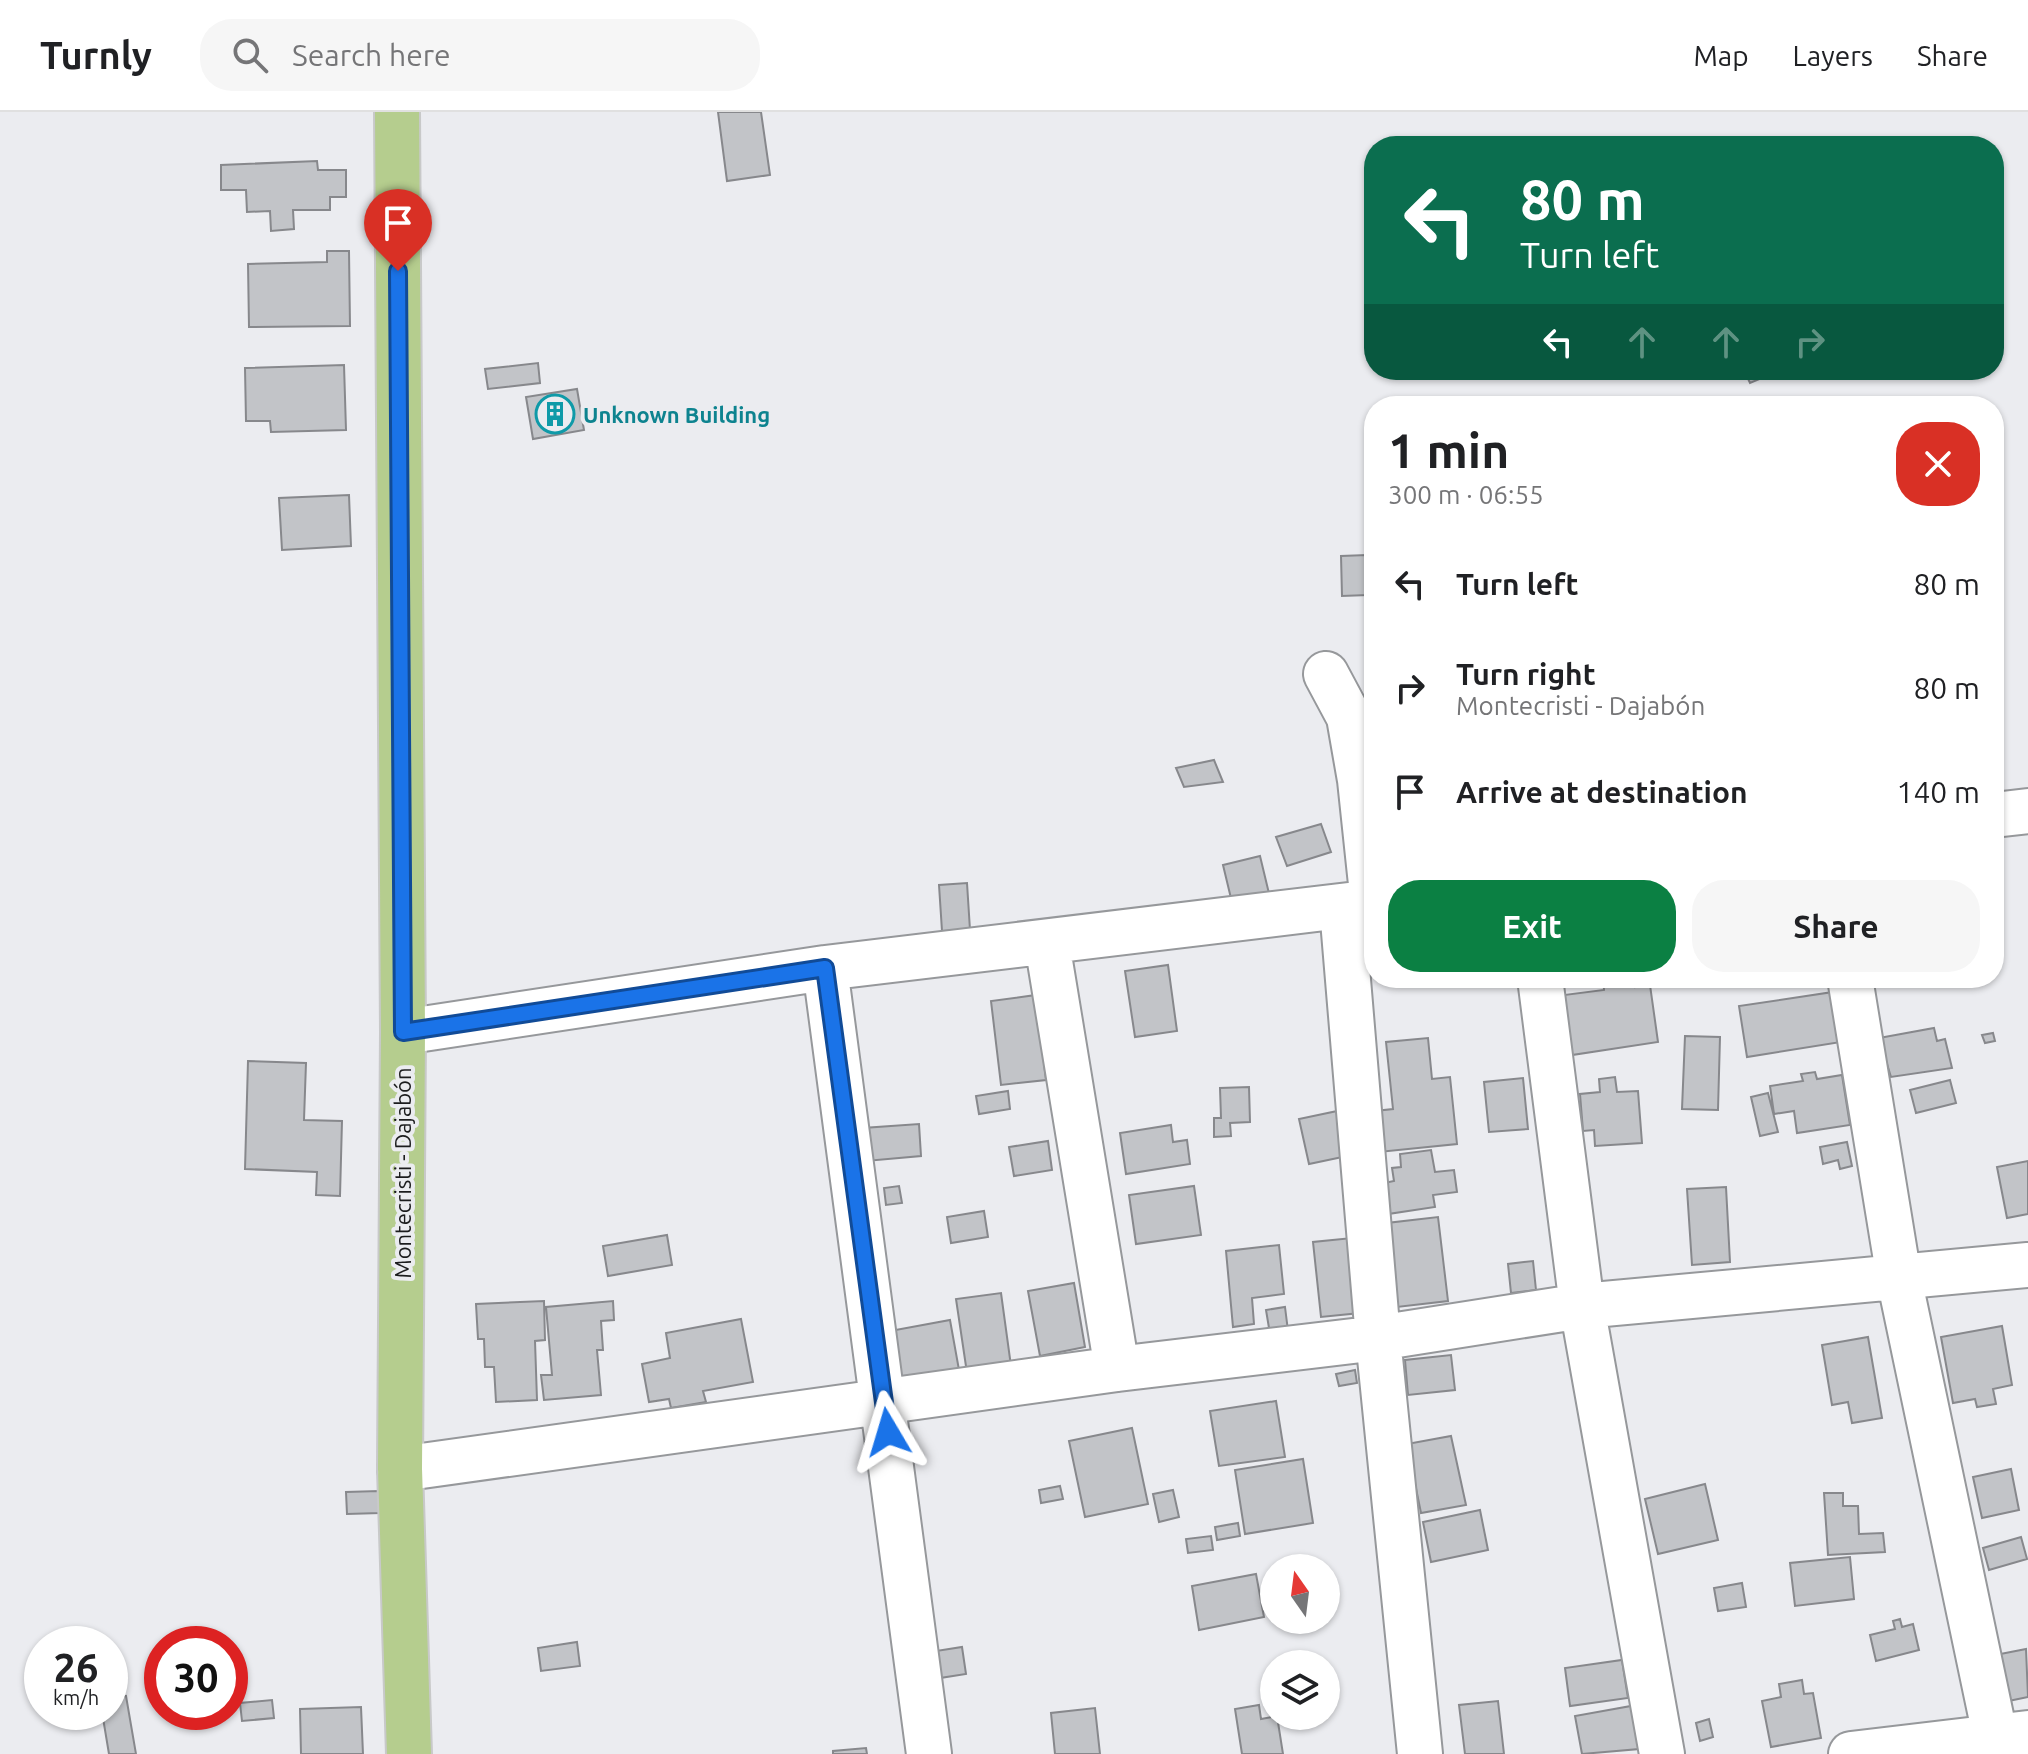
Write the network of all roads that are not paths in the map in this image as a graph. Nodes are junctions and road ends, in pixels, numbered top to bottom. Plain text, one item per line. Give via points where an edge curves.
1 (397, 112) edge
2 (1326, 674) dead end
3 (2028, 811) edge
4 (2004, 814) edge
5 (1363, 904) edge
6 (1364, 933) edge
7 (1047, 943) junction
8 (825, 968) junction
9 (1366, 988) edge
10 (1541, 988) edge
11 (1852, 988) edge
12 (403, 1032) junction
13 (2028, 1265) edge
14 (1899, 1278) junction
15 (1582, 1306) junction
16 (1378, 1338) junction
17 (1117, 1369) junction
18 (884, 1403) junction
19 (400, 1469) junction
20 (2008, 1742) edge
21 (409, 1754) edge
22 (929, 1754) edge
23 (1420, 1754) edge
24 (1662, 1754) edge
25 (1851, 1754) edge

1 - 12 main road, Montecristi - Dajabón
2 - 5 street via 1349,717 1360,780
3 - 4 street
5 - 6 street
5 - 7 street
7 - 8 street
7 - 17 street
8 - 12 street
8 - 18 street
9 - 16 street
10 - 15 street
11 - 14 street
12 - 19 main road, Montecristi - Dajabón
13 - 14 street
14 - 15 street
14 - 20 street
15 - 16 street
15 - 24 street
16 - 17 street
16 - 23 street
17 - 18 street
18 - 19 street
18 - 22 street
19 - 21 main road, Montecristi - Dajabón
20 - 25 street

